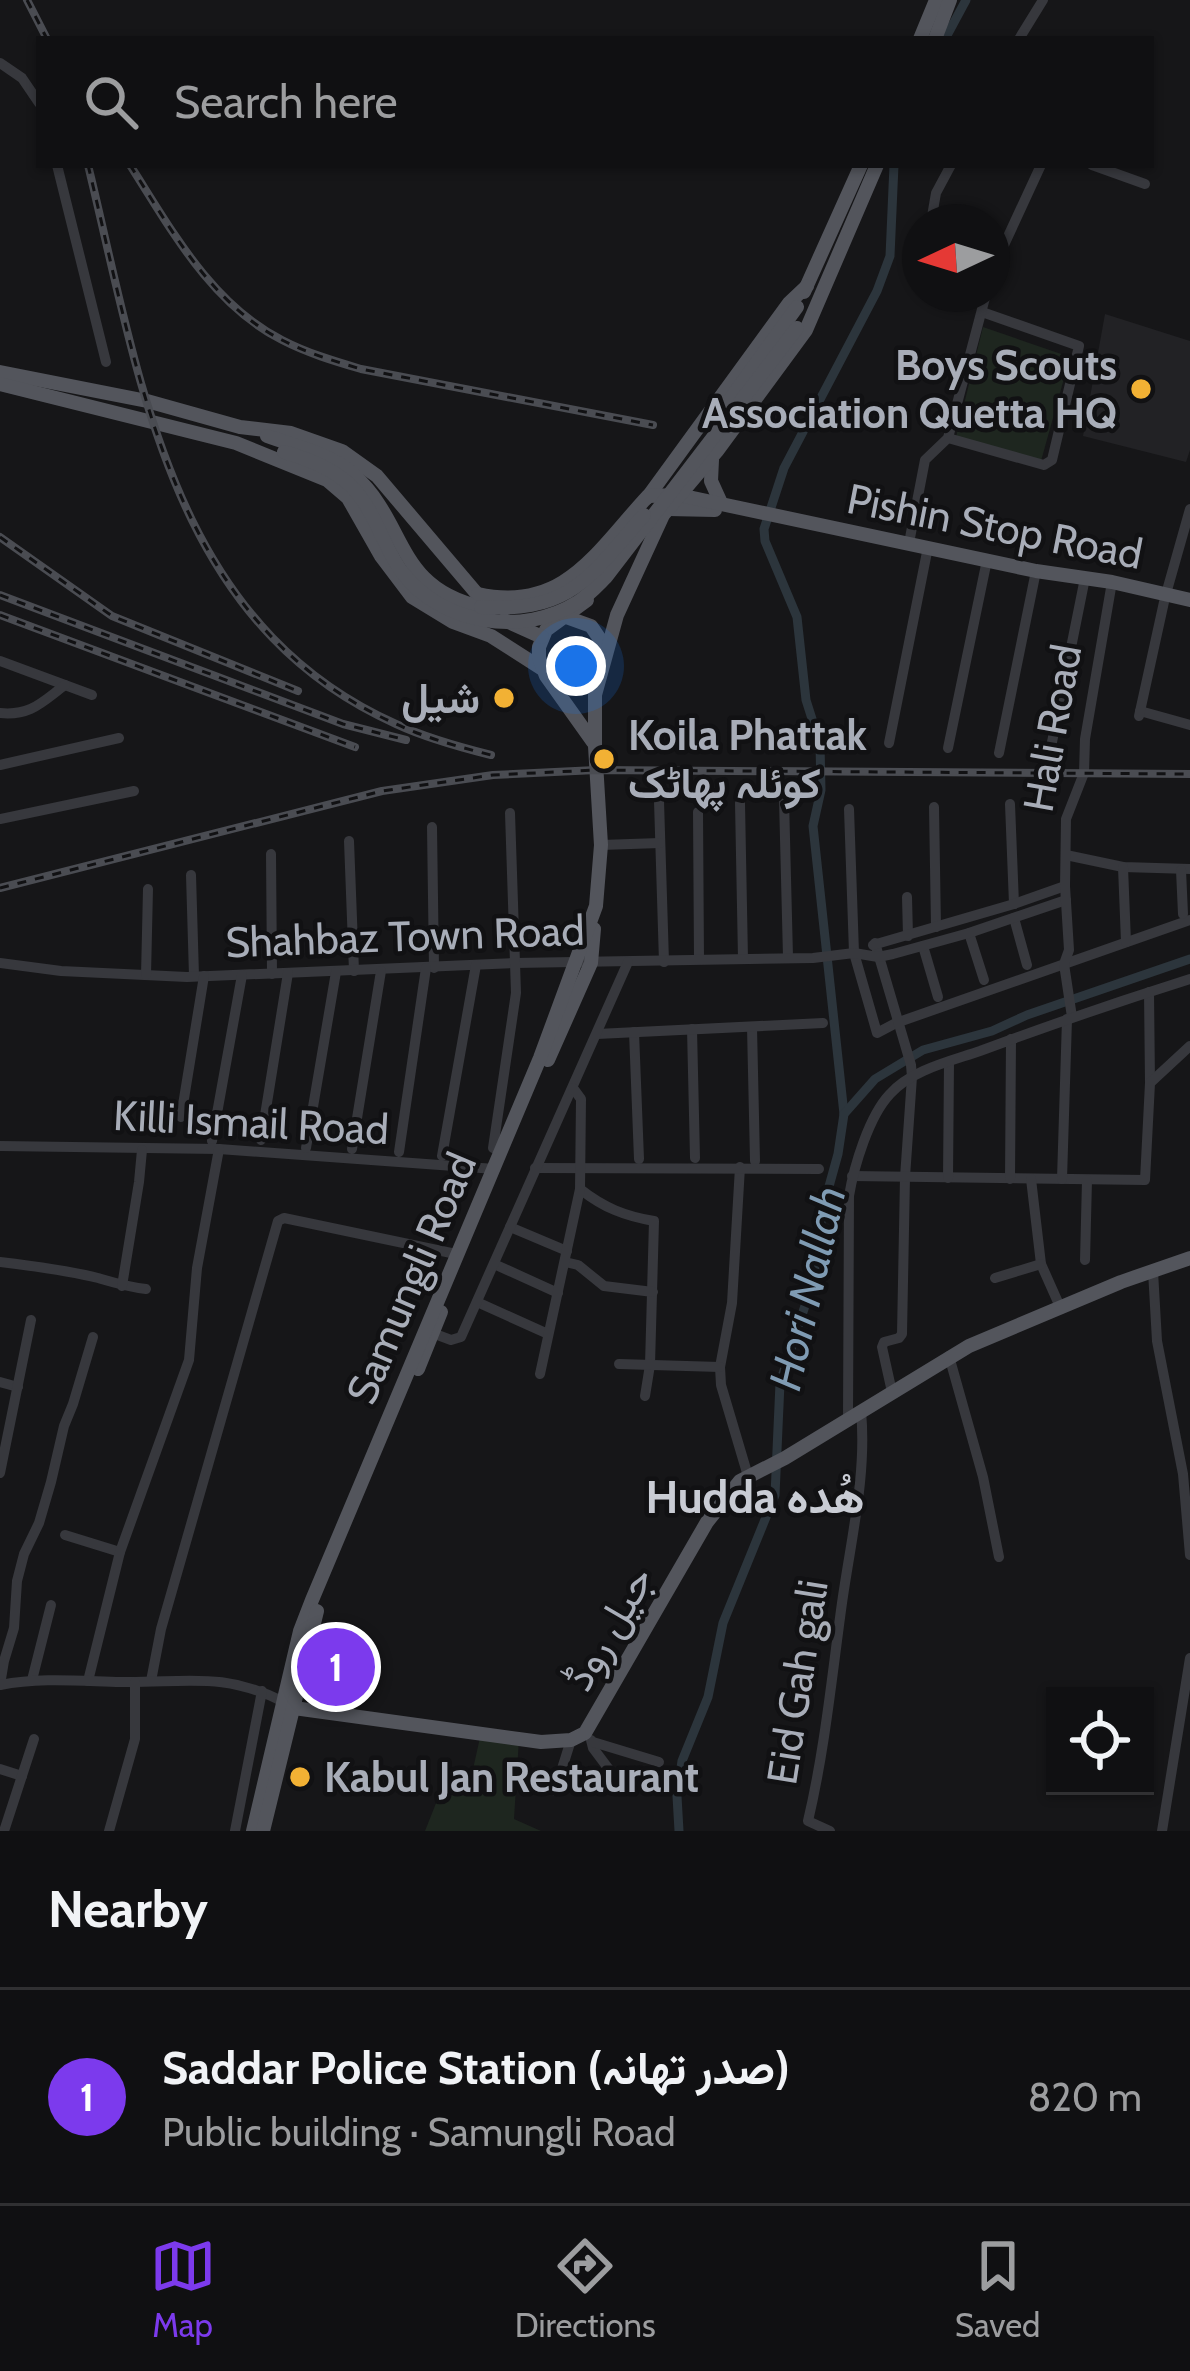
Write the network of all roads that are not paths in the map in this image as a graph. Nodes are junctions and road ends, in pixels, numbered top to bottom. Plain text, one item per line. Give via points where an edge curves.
1 (937, 0) edge
2 (950, 0) edge
3 (1043, 0) edge
4 (921, 36) edge
5 (936, 36) edge
6 (1021, 36) edge
7 (0, 63) edge
8 (36, 99) edge
9 (58, 168) edge
10 (860, 168) edge
11 (876, 168) edge
12 (949, 168) edge
13 (1040, 168) edge
14 (1100, 168) edge
15 (1145, 184) dead end
16 (934, 204) edge
17 (1010, 232) edge
18 (807, 286) junction
19 (815, 307) junction
20 (982, 312) joint
21 (106, 362) dead end
22 (0, 372) edge
23 (0, 384) edge
24 (240, 427) junction
25 (948, 438) junction
26 (236, 443) junction
27 (284, 447) junction
28 (713, 455) junction
29 (679, 495) junction
30 (648, 496) junction
31 (722, 503) junction
32 (668, 508) junction
33 (1190, 509) edge
34 (787, 520) junction
35 (909, 543) junction
36 (927, 551) junction
37 (986, 563) junction
38 (1035, 573) junction
39 (1084, 581) junction
40 (1112, 586) junction
41 (478, 594) junction
42 (1165, 598) junction
43 (1190, 604) edge
44 (566, 616) junction
45 (542, 637) junction
46 (606, 648) junction
47 (0, 661) edge
48 (541, 668) junction
49 (599, 675) junction
50 (552, 682) junction
51 (65, 685) junction
52 (92, 695) dead end
53 (0, 713) edge
54 (1190, 724) edge
55 (119, 738) dead end
56 (889, 742) dead end
57 (595, 746) junction
58 (948, 748) dead end
59 (1050, 752) dead end
60 (999, 753) dead end
61 (0, 765) edge
62 (134, 791) dead end
63 (784, 799) dead end
64 (659, 801) dead end
65 (740, 803) dead end
66 (1010, 804) dead end
67 (934, 807) dead end
68 (850, 809) dead end
69 (698, 812) dead end
70 (510, 813) dead end
71 (0, 819) edge
72 (432, 827) dead end
73 (349, 841) dead end
74 (660, 843) junction
75 (601, 845) junction
76 (271, 854) dead end
77 (1066, 855) junction
78 (1123, 867) junction
79 (1185, 870) edge
80 (191, 875) dead end
81 (148, 889) dead end
82 (1065, 893) junction
83 (907, 897) dead end
84 (1014, 911) junction
85 (1186, 917) edge
86 (936, 928) junction
87 (969, 932) junction
88 (908, 936) junction
89 (1126, 942) junction
90 (923, 946) junction
91 (877, 950) junction
92 (852, 953) junction
93 (788, 957) junction
94 (743, 958) junction
95 (699, 959) junction
96 (628, 962) junction
97 (664, 962) junction
98 (0, 963) edge
99 (515, 963) junction
100 (583, 964) junction
101 (1064, 964) junction
102 (476, 965) junction
103 (1027, 965) dead end
104 (430, 968) junction
105 (381, 970) junction
106 (354, 971) junction
107 (336, 972) junction
108 (272, 974) junction
109 (288, 974) junction
110 (146, 975) junction
111 (242, 975) junction
112 (199, 976) junction
113 (1190, 979) edge
114 (984, 980) dead end
115 (1149, 992) junction
116 (938, 997) dead end
117 (1070, 1015) junction
118 (896, 1023) junction
119 (823, 1024) dead end
120 (752, 1027) junction
121 (692, 1030) junction
122 (634, 1032) junction
123 (598, 1034) junction
124 (1011, 1039) junction
125 (1190, 1046) edge
126 (949, 1063) junction
127 (911, 1071) junction
128 (1150, 1083) junction
129 (573, 1088) junction
130 (181, 1117) dead end
131 (261, 1140) dead end
132 (215, 1145) junction
133 (0, 1146) edge
134 (306, 1148) dead end
135 (493, 1148) dead end
136 (352, 1149) dead end
137 (142, 1150) junction
138 (399, 1152) dead end
139 (442, 1156) dead end
140 (695, 1158) dead end
141 (639, 1159) dead end
142 (755, 1160) dead end
143 (579, 1167) junction
144 (535, 1168) junction
145 (740, 1168) junction
146 (496, 1169) junction
147 (819, 1169) dead end
148 (852, 1176) junction
149 (905, 1177) junction
150 (947, 1178) junction
151 (1010, 1179) junction
152 (1031, 1179) junction
153 (1062, 1179) junction
154 (1088, 1180) junction
155 (580, 1189) junction
156 (510, 1227) junction
157 (456, 1254) junction
158 (566, 1256) junction
159 (1190, 1258) edge
160 (1085, 1260) dead end
161 (0, 1262) edge
162 (494, 1264) junction
163 (1041, 1264) junction
164 (1153, 1271) junction
165 (995, 1278) dead end
166 (122, 1286) junction
167 (146, 1289) dead end
168 (653, 1292) junction
169 (558, 1293) junction
170 (477, 1302) junction
171 (1061, 1309) junction
172 (31, 1320) dead end
173 (428, 1331) junction
174 (548, 1334) junction
175 (93, 1337) dead end
176 (949, 1356) junction
177 (619, 1364) dead end
178 (650, 1365) junction
179 (720, 1367) junction
180 (540, 1373) dead end
181 (0, 1382) edge
182 (17, 1387) junction
183 (892, 1392) junction
184 (644, 1396) dead end
185 (854, 1414) junction
186 (6, 1417) edge
187 (1189, 1417) edge
188 (1172, 1420) junction
189 (0, 1473) edge
190 (748, 1476) junction
191 (65, 1535) dead end
192 (120, 1552) junction
193 (1190, 1555) edge
194 (999, 1557) dead end
195 (0, 1586) edge
196 (17, 1586) junction
197 (51, 1605) dead end
198 (1190, 1661) edge
199 (32, 1680) junction
200 (1189, 1680) edge
201 (88, 1681) junction
202 (152, 1681) junction
203 (135, 1682) junction
204 (0, 1685) edge
205 (262, 1691) junction
206 (289, 1705) junction
207 (1186, 1724) edge
208 (583, 1738) junction
209 (34, 1739) dead end
210 (659, 1762) dead end
211 (0, 1769) edge
212 (22, 1776) junction
213 (614, 1776) dead end
214 (555, 1791) dead end
215 (6, 1806) edge
216 (4, 1831) edge
217 (109, 1831) edge
218 (235, 1831) edge
219 (253, 1831) edge
220 (263, 1831) edge
221 (830, 1831) edge
222 (1162, 1831) edge

1 - 4 main road
2 - 5 main road
3 - 6 street
7 - 8 street
9 - 21 street
10 - 18 main road
11 - 19 main road, Samungli Road
12 - 16 street
13 - 17 street
14 - 15 street
18 - 27 main road, bridge via 665,488 597,571 556,599 482,607 438,590 412,565 357,478 327,458
18 - 30 main road
19 - 27 main road, bridge via 606,577 577,603 531,619 467,617 422,593 354,489
19 - 28 main road, Samungli Road
20 - 25 street
20 - 25 street via 1078,346 1052,460
22 - 24 main road
23 - 26 main road
24 - 27 main road
24 - 41 main road via 328,444 354,458
25 - 35 street via 926,460
26 - 27 main road
26 - 48 main road via 327,480 348,498 412,597
28 - 29 main road, Samungli Road
28 - 31 main road via 711,481
29 - 30 main road
29 - 31 main road
29 - 32 main road, Samungli Road
30 - 41 main road via 553,590 518,599
30 - 44 main road via 595,590
31 - 34 main road
32 - 34 main road
32 - 46 main road, Samungli Road
33 - 42 street
34 - 35 main road, Pishin Stop Road
34 - 36 main road, Pishin Stop Road
35 - 36 main road, Pishin Stop Road
36 - 37 main road, Pishin Stop Road
36 - 56 street
37 - 38 main road, Pishin Stop Road
37 - 58 street
38 - 39 main road, Pishin Stop Road
38 - 60 street
39 - 40 main road, Pishin Stop Road
39 - 59 street
40 - 42 main road, Pishin Stop Road
40 - 77 street, Hali Road via 1084,773 1066,819
41 - 45 main road via 507,623
42 - 43 main road, Pishin Stop Road
42 - 54 street via 1139,713
44 - 45 main road
44 - 46 main road via 591,626
45 - 48 main road
46 - 49 main road, Samungli Road
47 - 51 street
48 - 50 main road
49 - 50 main road via 582,685
49 - 57 main road, Samungli Road
50 - 57 main road
51 - 52 street
51 - 53 street via 23,713
55 - 61 street
57 - 75 main road, Samungli Road
62 - 71 street
63 - 93 street
64 - 74 street
65 - 94 street
66 - 84 street
67 - 86 street
68 - 92 street
69 - 95 street
70 - 99 street
72 - 104 street
73 - 106 street
74 - 75 street
74 - 97 street
75 - 100 main road, Samungli Road
76 - 108 street
77 - 78 street
77 - 82 street, Hali Road
78 - 79 street
78 - 89 street
79 - 85 street
80 - 112 street
81 - 110 street
82 - 84 street
82 - 101 street, Hali Road
83 - 88 street
84 - 86 street
84 - 87 street
84 - 103 street
85 - 89 street
86 - 88 street
87 - 90 street
87 - 114 street
88 - 91 street
89 - 101 street
90 - 91 street
90 - 116 street
91 - 92 street
91 - 118 street
92 - 93 street, Shahbaz Town Road
92 - 118 street via 877,1033
93 - 94 street, Shahbaz Town Road
94 - 95 street, Shahbaz Town Road
95 - 97 street, Shahbaz Town Road
96 - 97 street, Shahbaz Town Road
96 - 100 street, Shahbaz Town Road
96 - 123 street
98 - 110 street, Shahbaz Town Road
99 - 100 street, Shahbaz Town Road
99 - 102 street, Shahbaz Town Road
99 - 135 street
100 - 146 main road, Samungli Road
101 - 117 street, Hali Road
101 - 118 street
102 - 104 street, Shahbaz Town Road
102 - 139 street
104 - 105 street, Shahbaz Town Road
104 - 138 street
105 - 106 street, Shahbaz Town Road
105 - 136 street
106 - 107 street, Shahbaz Town Road
107 - 109 street, Shahbaz Town Road
107 - 134 street
108 - 109 street, Shahbaz Town Road
108 - 111 street, Shahbaz Town Road
109 - 131 street
110 - 112 street, Shahbaz Town Road
111 - 112 street, Shahbaz Town Road
111 - 132 street
112 - 130 street
113 - 115 street
115 - 117 street
115 - 128 street
117 - 124 street
117 - 153 street, Hali Road
118 - 127 street
119 - 120 street
120 - 121 street
120 - 142 street
121 - 122 street
121 - 140 street
122 - 123 street
122 - 141 street
123 - 129 street
124 - 126 street
124 - 151 street
125 - 128 street
126 - 127 street
126 - 150 street
127 - 148 street, Eid Gah gali via 886,1097
127 - 149 street
128 - 154 street via 1144,1180
129 - 143 street via 581,1099
129 - 144 street
132 - 137 street, Killi Ismail Road
132 - 146 street, Killi Ismail Road
132 - 192 street via 189,1360
133 - 137 street, Killi Ismail Road
137 - 166 street
143 - 144 street
143 - 145 street
143 - 155 street
144 - 156 street
145 - 147 street
145 - 179 street
146 - 157 main road, Samungli Road
146 - 173 main road, Samungli Road
148 - 149 street
148 - 185 street, Eid Gah gali
149 - 150 street
149 - 183 street via 902,1334 882,1347
150 - 151 street
151 - 152 street
152 - 153 street
152 - 163 street
153 - 154 street
154 - 160 street
155 - 158 street
155 - 168 street via 601,1206 655,1221
156 - 158 street
156 - 162 street
157 - 173 main road, Samungli Road
157 - 202 street via 278,1221
158 - 168 street via 604,1286
158 - 169 street
159 - 164 main road, جیل روڈ
161 - 166 street
162 - 169 street
162 - 170 street
163 - 165 street
163 - 171 street
164 - 171 main road, جیل روڈ
164 - 188 street
166 - 167 street
168 - 178 street
169 - 174 street
170 - 173 street via 461,1337
170 - 174 street
171 - 176 main road, جیل روڈ
172 - 182 street
173 - 206 main road, Samungli Road via 312,1600
174 - 180 street
175 - 196 street
176 - 183 main road, جیل روڈ
176 - 194 street
177 - 178 street
178 - 179 street
178 - 184 street
179 - 190 street
181 - 182 street
182 - 186 street
183 - 185 main road, جیل روڈ
185 - 190 main road, جیل روڈ
185 - 221 street, Eid Gah gali via 863,1437 856,1514 808,1821
186 - 189 street
187 - 188 street
188 - 193 street
190 - 208 main road, جیل روڈ via 707,1522
191 - 192 street
192 - 201 street
195 - 196 street
196 - 204 street
197 - 199 street
198 - 200 street
199 - 201 street
199 - 204 street
200 - 207 street
201 - 203 street
202 - 203 street
202 - 205 street via 200,1678
203 - 217 street via 135,1739
205 - 206 street
205 - 218 street
206 - 208 main road, جیل روڈ via 541,1742
206 - 219 main road, Samungli Road
206 - 220 main road, Samungli Road
207 - 222 street
208 - 210 street
208 - 213 street
208 - 214 street
209 - 212 street
211 - 212 street
212 - 215 street
215 - 216 street

